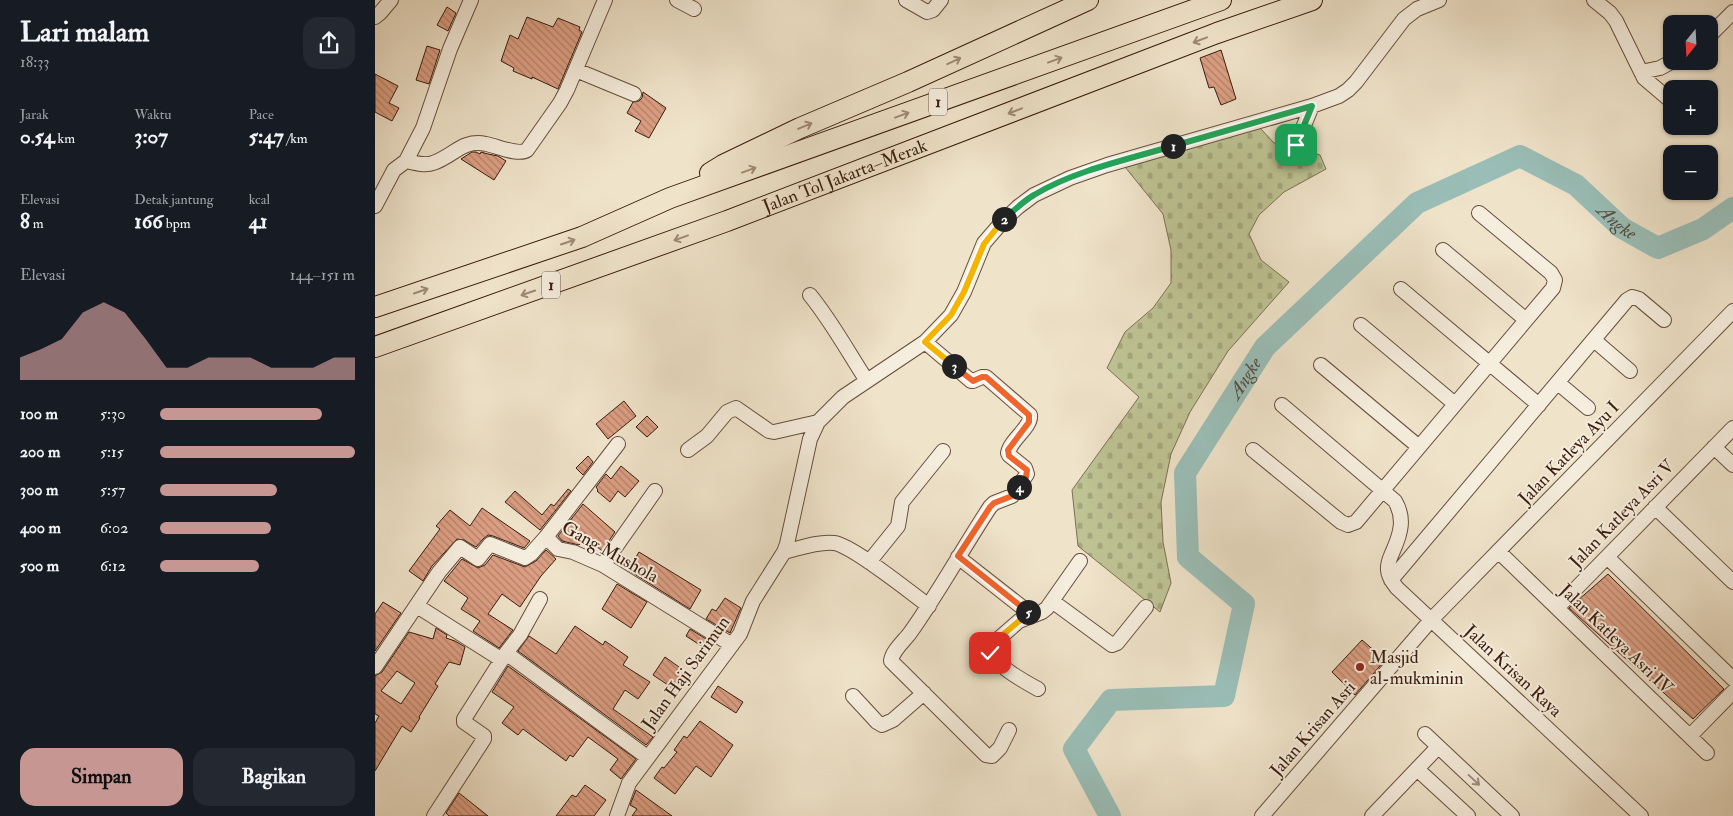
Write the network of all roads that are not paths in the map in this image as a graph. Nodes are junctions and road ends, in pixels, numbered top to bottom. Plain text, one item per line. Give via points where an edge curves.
1 (391, 0) edge
2 (471, 0) edge
3 (605, 0) edge
4 (677, 0) edge
5 (906, 0) edge
6 (941, 0) edge
7 (1089, 0) edge
8 (1221, 0) edge
9 (1312, 0) edge
10 (1439, 0) edge
11 (1594, 0) edge
12 (694, 9) dead end
13 (1733, 12) edge
14 (375, 17) edge
15 (1718, 27) edge
16 (1663, 66) edge
17 (576, 70) junction
18 (1641, 72) junction
19 (633, 94) dead end
20 (1663, 94) edge
21 (1312, 106) junction
22 (1296, 145) dead end
23 (406, 161) junction
24 (381, 182) edge
25 (670, 198) junction
26 (375, 206) edge
27 (1479, 213) dead end
28 (1443, 250) dead end
29 (1401, 289) dead end
30 (810, 295) dead end
31 (375, 307) edge
32 (1733, 311) edge
33 (1526, 320) junction
34 (1664, 320) dead end
35 (1361, 325) dead end
36 (1594, 340) junction
37 (925, 342) junction
38 (375, 347) edge
39 (1490, 363) junction
40 (1321, 365) dead end
41 (1631, 370) dead end
42 (867, 381) junction
43 (1558, 383) junction
44 (1455, 404) junction
45 (1282, 405) dead end
46 (1539, 405) junction
47 (1588, 408) dead end
48 (818, 422) junction
49 (1733, 428) edge
50 (618, 444) dead end
51 (1419, 447) junction
52 (1714, 447) junction
53 (689, 450) dead end
54 (1253, 450) dead end
55 (943, 451) dead end
56 (1733, 465) edge
57 (1383, 490) junction
58 (655, 491) dead end
59 (1655, 507) junction
60 (546, 537) junction
61 (1498, 551) junction
62 (784, 552) junction
63 (958, 556) junction
64 (1607, 557) junction
65 (1081, 561) dead end
66 (869, 562) junction
67 (603, 565) junction
68 (1391, 580) junction
69 (1733, 582) edge
70 (540, 599) dead end
71 (1052, 601) junction
72 (417, 606) junction
73 (929, 606) junction
74 (1146, 607) dead end
75 (1557, 608) junction
76 (1032, 615) junction
77 (1431, 620) junction
78 (732, 645) junction
79 (504, 656) junction
80 (375, 667) edge
81 (1733, 679) edge
82 (1038, 690) dead end
83 (1733, 692) edge
84 (924, 693) junction
85 (853, 696) dead end
86 (1009, 730) dead end
87 (1425, 734) dead end
88 (1690, 736) junction
89 (1438, 747) junction
90 (1707, 753) dead end
91 (647, 757) junction
92 (1417, 768) junction
93 (434, 816) edge
94 (617, 816) edge
95 (1262, 816) edge
96 (1373, 816) edge
97 (1468, 816) edge
98 (1512, 816) edge
99 (1641, 816) edge

1 - 14 street
2 - 23 street via 423,128
3 - 17 street
4 - 12 street
5 - 6 street via 927,12
25 -> 7 highway via 723,165 800,128
25 -> 8 highway, Jalan Tol Jakarta–Merak / 1
9 -> 38 highway, Jalan Tol Jakarta–Merak / 1 via 727,221
10 - 21 street via 1417,9 1404,19 1348,90
11 - 18 street via 1616,21
13 - 15 street
16 - 18 street
17 - 19 street
17 - 23 street via 560,103 524,152 475,143 465,144 432,163
18 - 20 street
21 - 22 street
21 - 37 street via 1107,165 1034,194 991,234 979,252 959,303
23 - 24 street
24 - 26 street
31 -> 25 highway, Jalan Tol Jakarta–Merak / 1 via 582,237
27 - 33 street via 1551,273 1555,280 1553,288
28 - 33 street
29 - 39 street
30 - 42 street via 827,315
32 - 61 street, Jalan Katleya Ayu I
33 - 39 street
34 - 36 street via 1633,297
35 - 44 street
36 - 41 street
36 - 43 street
37 - 42 street
37 - 63 street via 971,380 986,377 1030,418 1008,453 1025,468 1026,477 1012,496 990,507
39 - 44 street
39 - 46 street
40 - 51 street
42 - 48 street via 843,397
43 - 46 street
43 - 47 street
44 - 51 street
45 - 57 street
46 - 68 street
48 - 53 street via 774,432 736,408 727,412 707,436
48 - 62 street, Jalan Haji Sarimun via 810,439
49 - 52 street, Jalan Katleya Asri V
50 - 60 street, Gang Mushola
51 - 57 street
52 - 56 street
52 - 59 street, Jalan Katleya Asri V
54 - 57 street via 1348,525 1356,522
55 - 66 street via 902,502 898,526
57 - 68 street via 1401,509 1402,518 1387,570
58 - 67 street
59 - 64 street, Jalan Katleya Asri V
59 - 69 street
60 - 67 street, Gang Mushola via 558,548
60 - 72 street via 525,558 490,544 477,559 460,547
61 - 75 street, Jalan Katleya Asri IV
61 - 77 street, Jalan Katleya Ayu I
62 - 66 street via 833,543
62 - 78 street, Jalan Haji Sarimun via 758,593
63 - 73 street
63 - 76 street
64 - 75 street, Jalan Katleya Asri V
64 - 81 street
65 - 71 street
66 - 73 street
67 - 78 street, Gang Mushola
68 - 77 street, Jalan Krisan Raya
70 - 79 street
71 - 74 street via 1112,645 1117,644
71 - 76 street via 1042,612
72 - 79 street
72 - 80 street
73 - 84 street via 891,658
75 - 88 street, Jalan Katleya Asri IV
76 - 82 street via 1019,621 989,650 993,658
77 - 95 street, Jalan Krisan Asri
77 - 99 street, Jalan Krisan Raya
78 - 91 street, Jalan Haji Sarimun
79 - 91 street
79 - 93 street via 464,721 484,739
83 - 88 street
84 - 85 street via 893,720 882,725
84 - 86 street via 987,756 998,751
87 - 89 street
88 - 90 street, Jalan Katleya Asri IV
89 - 92 street
89 -> 98 street
91 - 94 street, Jalan Haji Sarimun via 629,783
92 - 96 street
92 - 97 street

